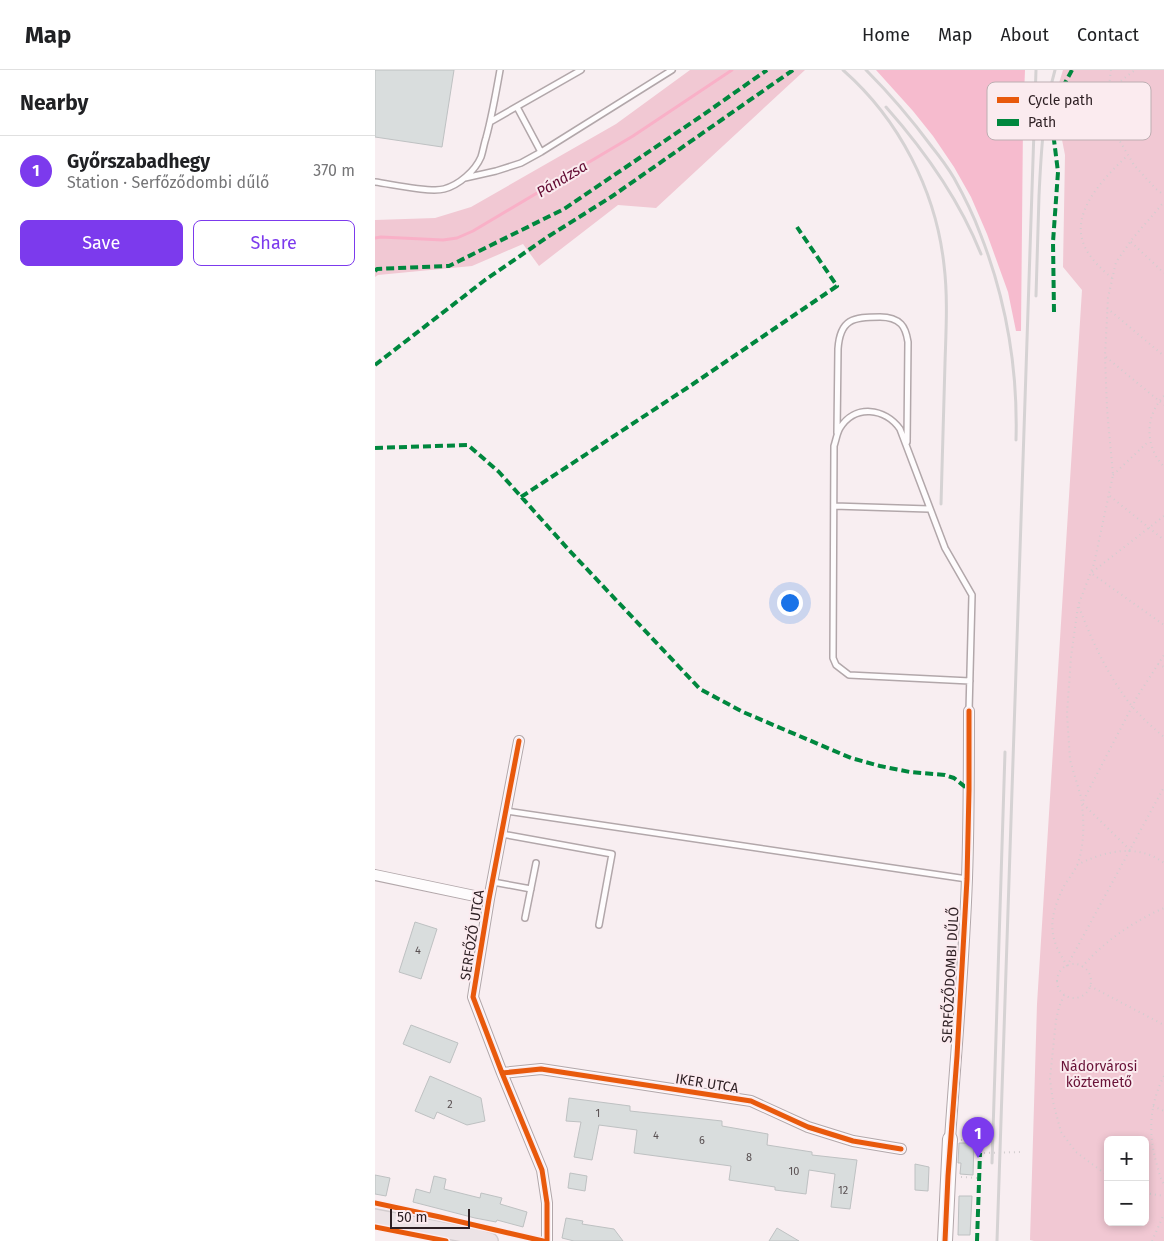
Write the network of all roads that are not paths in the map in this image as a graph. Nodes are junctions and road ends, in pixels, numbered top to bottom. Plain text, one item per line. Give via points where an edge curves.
1 (500, 70) edge
2 (581, 70) edge
3 (671, 70) edge
4 (517, 107) junction
5 (490, 122) junction
6 (541, 152) junction
7 (465, 178) junction
8 (375, 182) edge
9 (837, 435) junction
10 (907, 448) junction
11 (834, 506) junction
12 (929, 509) junction
13 (970, 681) junction
14 (969, 710) joint
15 (519, 741) dead end
16 (506, 811) junction
17 (501, 834) junction
18 (536, 863) dead end
19 (375, 875) edge
20 (967, 880) junction
21 (493, 882) junction
22 (531, 889) junction
23 (489, 899) junction
24 (525, 918) dead end
25 (599, 925) dead end
26 (502, 1073) junction
27 (950, 1139) joint
28 (901, 1149) dead end
29 (375, 1216) edge
30 (490, 1241) edge
31 (547, 1241) edge
32 (945, 1241) edge

1 - 5 lane
2 - 4 lane
3 - 6 lane
4 - 5 lane
4 - 6 lane
5 - 7 lane via 481,157
6 - 7 lane via 521,163
7 - 8 lane via 443,190
9 - 10 lane via 845,421 870,411 895,421
9 - 10 lane via 838,349 842,331 857,318 890,317 901,324 908,342
9 - 11 lane via 834,446
10 - 12 lane
11 - 12 lane
11 - 13 lane via 833,658 836,665 849,675
12 - 13 lane via 945,548 972,595
13 - 14 lane
14 - 20 street, SERFŐZŐDOMBI DŰLŐ
15 - 16 street, SERFŐZŐ UTCA
16 - 17 street, SERFŐZŐ UTCA
16 - 20 lane
17 - 21 street, SERFŐZŐ UTCA
17 - 25 lane via 611,854
18 - 22 lane
19 - 23 street
20 - 27 street, SERFŐZŐDOMBI DŰLŐ
21 - 22 lane
21 - 23 street, SERFŐZŐ UTCA
22 - 24 lane
23 - 26 street, SERFŐZŐ UTCA via 473,997
26 - 28 street, IKER UTCA via 541,1069 751,1101 808,1127
26 - 31 street, SERFŐZŐ UTCA via 541,1170 547,1203
27 - 32 street, SERFŐZŐDOMBI DŰLŐ
29 - 30 main road

